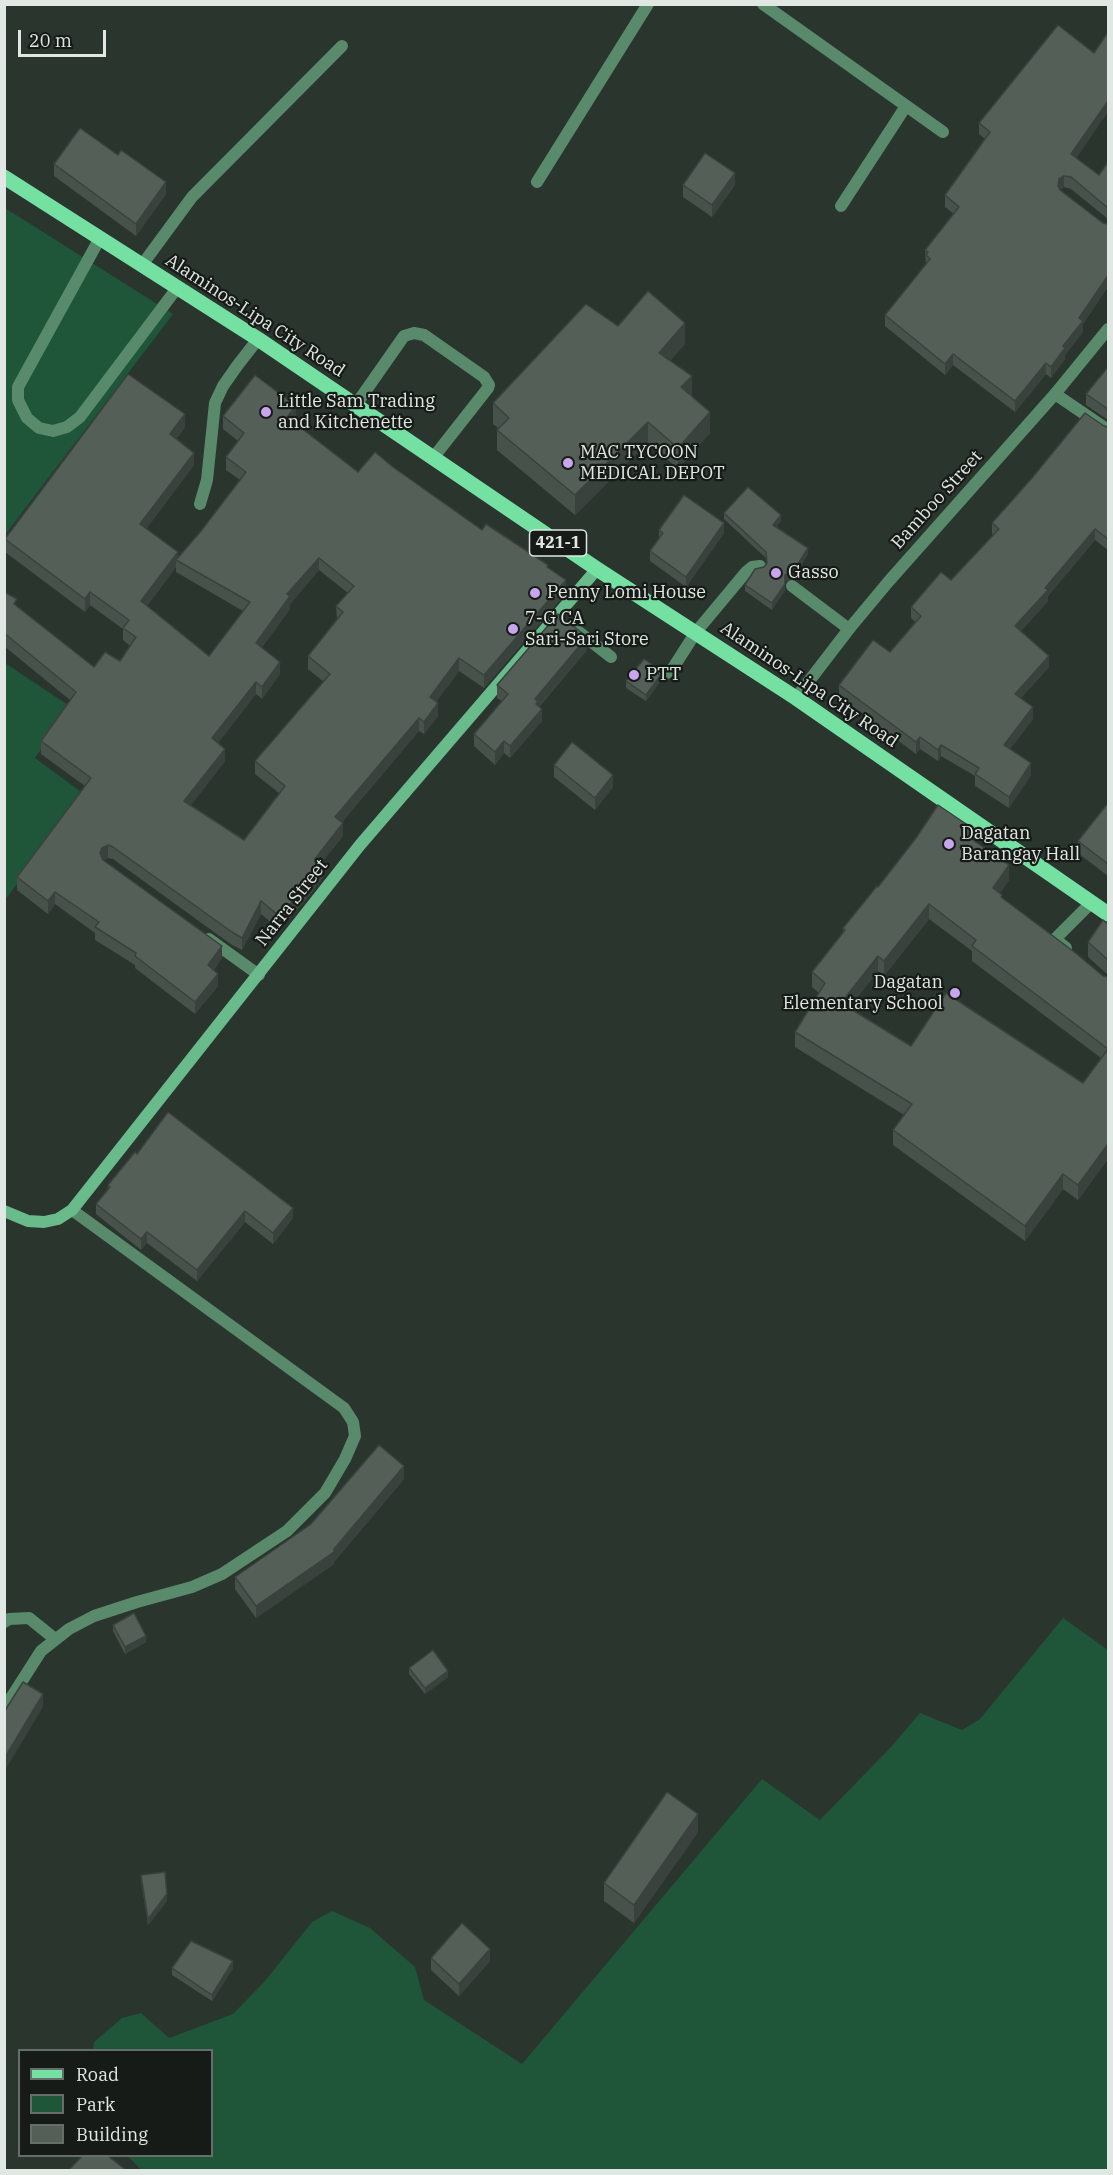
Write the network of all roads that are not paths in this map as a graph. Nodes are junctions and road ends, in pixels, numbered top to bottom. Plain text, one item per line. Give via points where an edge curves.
1 (648, 4) edge
2 (763, 4) edge
3 (342, 46) dead end
4 (906, 106) junction
5 (943, 132) dead end
6 (4, 177) edge
7 (537, 182) dead end
8 (841, 206) dead end
9 (100, 238) junction
10 (142, 265) junction
11 (177, 288) junction
12 (1108, 331) edge
13 (258, 339) junction
14 (1055, 394) junction
15 (355, 406) junction
16 (1108, 430) edge
17 (433, 458) junction
18 (201, 504) dead end
19 (760, 566) edge
20 (597, 569) junction
21 (792, 586) dead end
22 (557, 615) junction
23 (849, 629) junction
24 (696, 632) junction
25 (611, 657) dead end
26 (664, 675) dead end
27 (796, 699) junction
28 (1091, 903) junction
29 (1108, 914) edge
30 (202, 934) edge
31 (1073, 954) edge
32 (258, 975) junction
33 (72, 1210) junction
34 (4, 1211) edge
35 (4, 1622) edge
36 (55, 1639) junction
37 (4, 1709) edge

1 - 7 street
2 - 4 street
3 - 10 street via 192,197
4 - 5 street
4 - 8 street
6 - 9 main road, Alaminos-Lipa City Road / 421-1
9 - 10 main road, Alaminos-Lipa City Road / 421-1
9 - 11 street via 18,387 18,400 27,418 39,428 53,431 80,417
10 - 11 main road, Alaminos-Lipa City Road / 421-1
11 - 13 main road, Alaminos-Lipa City Road / 421-1
12 - 14 street, Bamboo Street
13 - 15 main road, Alaminos-Lipa City Road / 421-1
13 - 18 street via 232,372 216,403
14 - 16 street
14 - 23 street, Bamboo Street
15 - 17 main road, Alaminos-Lipa City Road / 421-1
15 - 17 street via 404,336 424,335 484,377 489,385
17 - 20 main road, Alaminos-Lipa City Road / 421-1
19 - 24 street via 746,572
20 - 22 street, Narra Street
20 - 24 main road, Alaminos-Lipa City Road / 421-1
21 - 23 street
22 - 25 street
22 - 32 street, Narra Street via 360,845
23 - 27 street, Bamboo Street
24 - 26 street via 673,668
24 - 27 main road, Alaminos-Lipa City Road / 421-1
27 - 28 main road, Alaminos-Lipa City Road / 421-1
28 - 29 main road, Alaminos-Lipa City Road / 421-1
28 - 31 street via 1051,935
30 - 32 street
32 - 33 street, Narra Street
33 - 34 street, Narra Street via 44,1222 28,1221
33 - 36 street via 344,1408 353,1422 355,1436 325,1493 287,1531 258,1551 222,1574 94,1616
35 - 36 street via 29,1618
36 - 37 street via 41,1651

